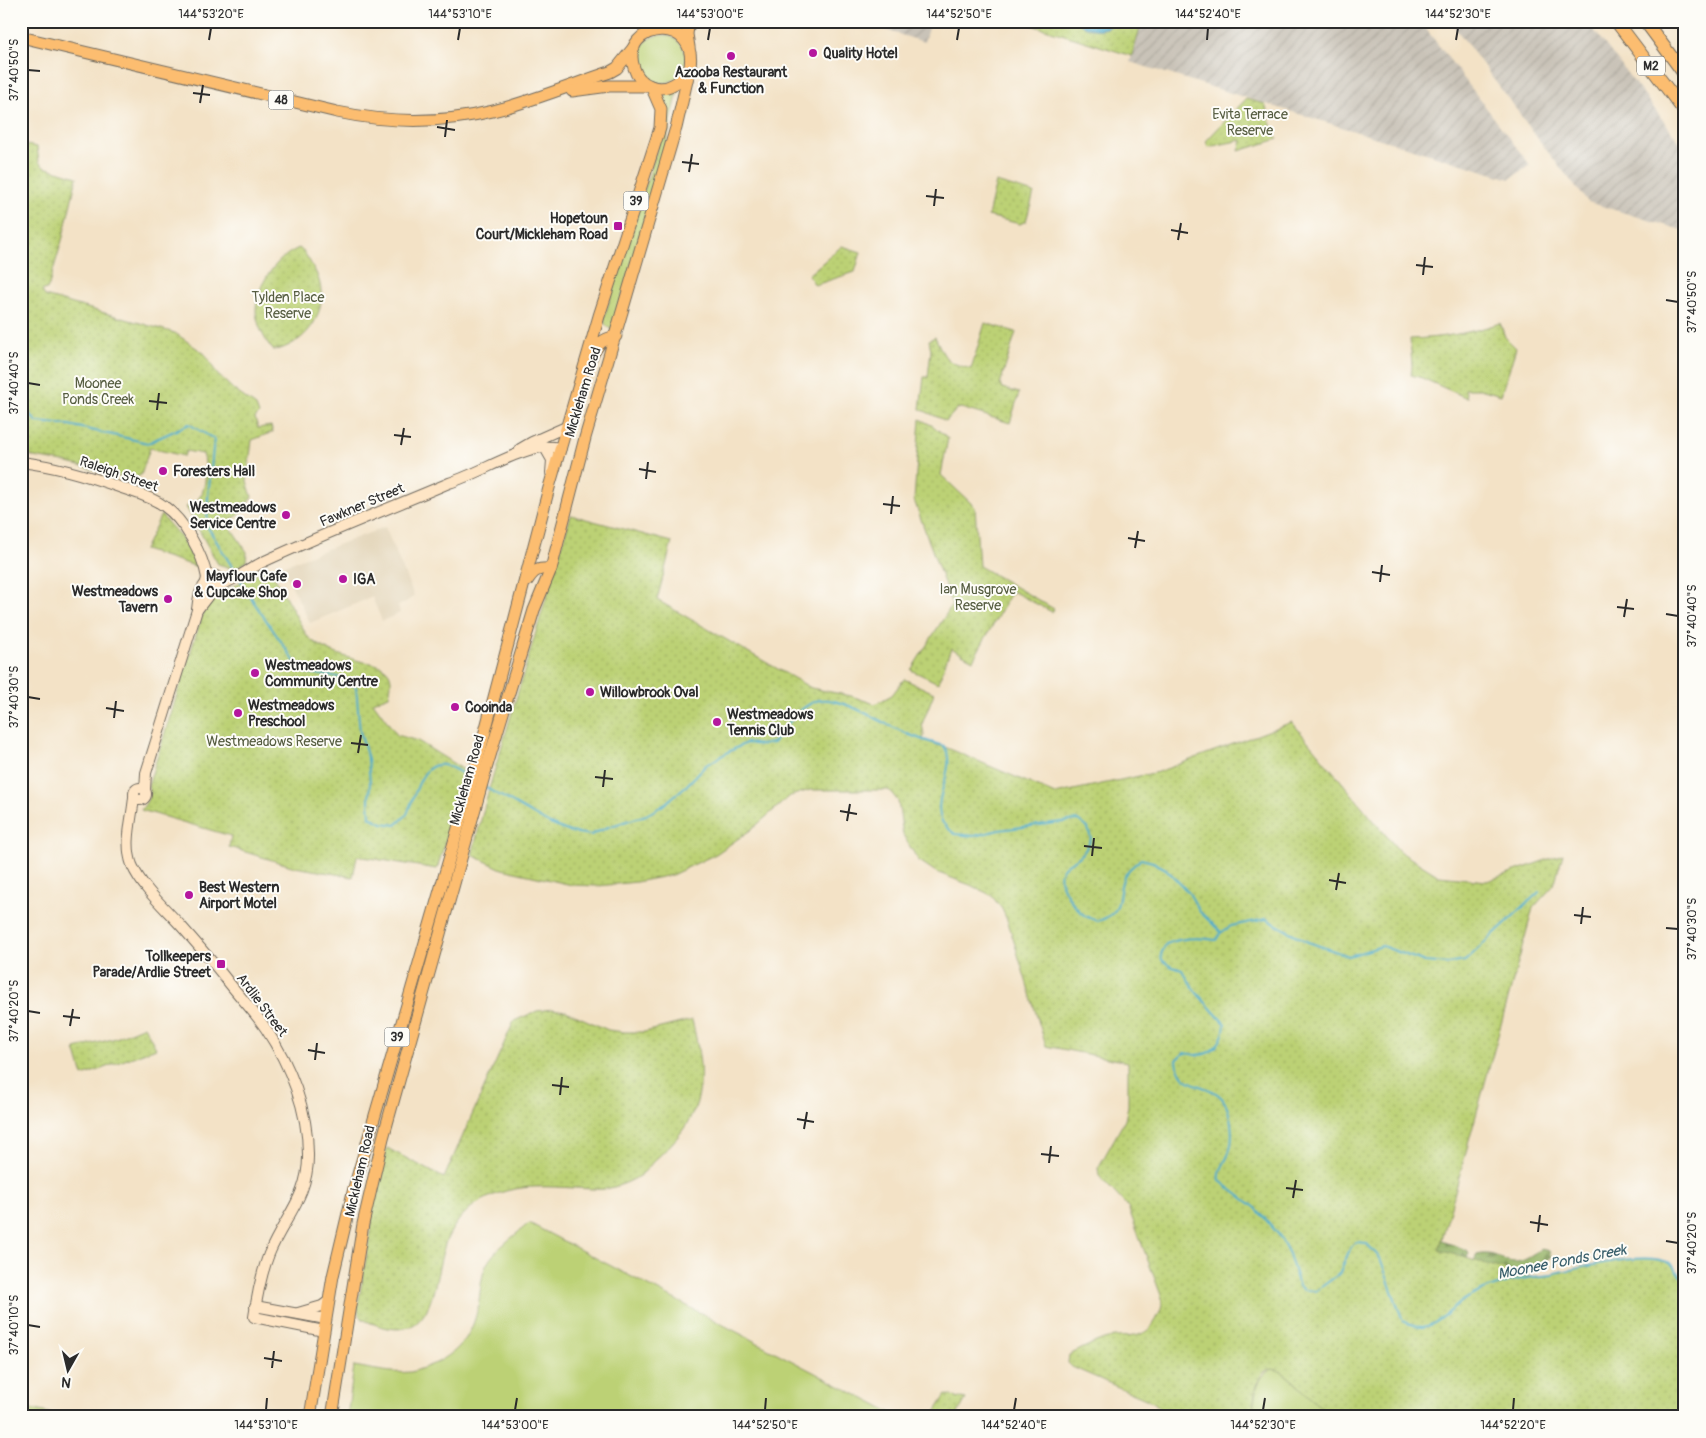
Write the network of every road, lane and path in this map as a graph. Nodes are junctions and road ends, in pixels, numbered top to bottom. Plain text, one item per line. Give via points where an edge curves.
1 (661, 21) edge
2 (689, 21) edge
3 (1616, 21) edge
4 (1645, 21) edge
5 (646, 34) junction
6 (21, 37) edge
7 (635, 46) junction
8 (690, 52) junction
9 (689, 72) junction
10 (1685, 75) edge
11 (651, 86) junction
12 (542, 96) junction
13 (1685, 112) edge
14 (599, 316) junction
15 (616, 336) junction
16 (582, 378) junction
17 (568, 426) junction
18 (543, 442) junction
19 (562, 444) junction
20 (582, 450) junction
21 (21, 457) edge
22 (26, 462) edge
23 (550, 484) junction
24 (532, 552) junction
25 (550, 569) junction
26 (213, 581) junction
27 (522, 589) junction
28 (512, 682) junction
29 (497, 686) junction
30 (481, 767) junction
31 (471, 801) junction
32 (329, 1302) junction
33 (255, 1312) junction
34 (295, 1313) junction
35 (347, 1322) junction
36 (325, 1325) junction
37 (345, 1336) junction
38 (310, 1417) edge
39 (332, 1417) edge

1 - 5 main road
2 - 8 main road, 39
3 - 13 highway, M2
4 - 10 highway, M2
5 - 7 main road
5 - 8 main road via 654,30 673,32 681,36
6 - 12 main road, 48 via 307,106 377,119 420,121 458,118
7 - 11 main road, 39 via 632,53 634,69
7 - 12 main road, 48 via 610,72
8 - 9 main road, 39
9 - 11 main road via 667,87
9 - 15 main road, Mickleham Road / 39
11 - 12 main road, 48 via 589,88
11 - 14 main road, Mickleham Road / 39 via 661,109 660,128
14 - 15 main road via 607,331
14 - 16 main road, Mickleham Road / 39
15 - 16 main road via 604,338 598,345
15 - 20 main road, Mickleham Road / 39
16 - 17 main road, Mickleham Road / 39
17 - 18 street, Fawkner Street
17 - 19 main road, Mickleham Road / 39
18 - 19 street
18 - 23 street via 552,460
18 - 26 street, Fawkner Street via 469,477 322,536 235,577
19 - 20 main road
19 - 23 main road, Mickleham Road / 39
20 - 25 main road, Mickleham Road / 39
21 - 22 street, Raleigh Street
22 - 26 street, Raleigh Street via 92,478 158,502 176,517
23 - 24 main road, Mickleham Road / 39
24 - 25 main road via 537,562
24 - 27 main road, Mickleham Road / 39
25 - 27 main road via 535,570
25 - 28 main road, Mickleham Road / 39
26 - 33 street, Ardlie Street via 197,610 146,773 142,788 146,795 138,799 132,817 128,847 137,874 266,1029 286,1066 302,1109 308,1153 306,1176 297,1205 268,1256
27 - 29 main road, Mickleham Road / 39
28 - 29 main road via 504,687
28 - 30 main road, Mickleham Road / 39
29 - 30 main road, Mickleham Road / 39
30 - 31 main road, Mickleham Road / 39
31 - 32 main road, Mickleham Road / 39 via 354,1188
31 - 35 main road, Mickleham Road / 39 via 369,1193
32 - 34 street
32 - 36 main road, Mickleham Road / 39
33 - 34 street
33 - 36 street
34 - 36 street
35 - 36 main road
35 - 37 main road, Mickleham Road / 39
36 - 37 main road
36 - 38 main road, Mickleham Road / 39
37 - 39 main road, Mickleham Road / 39

